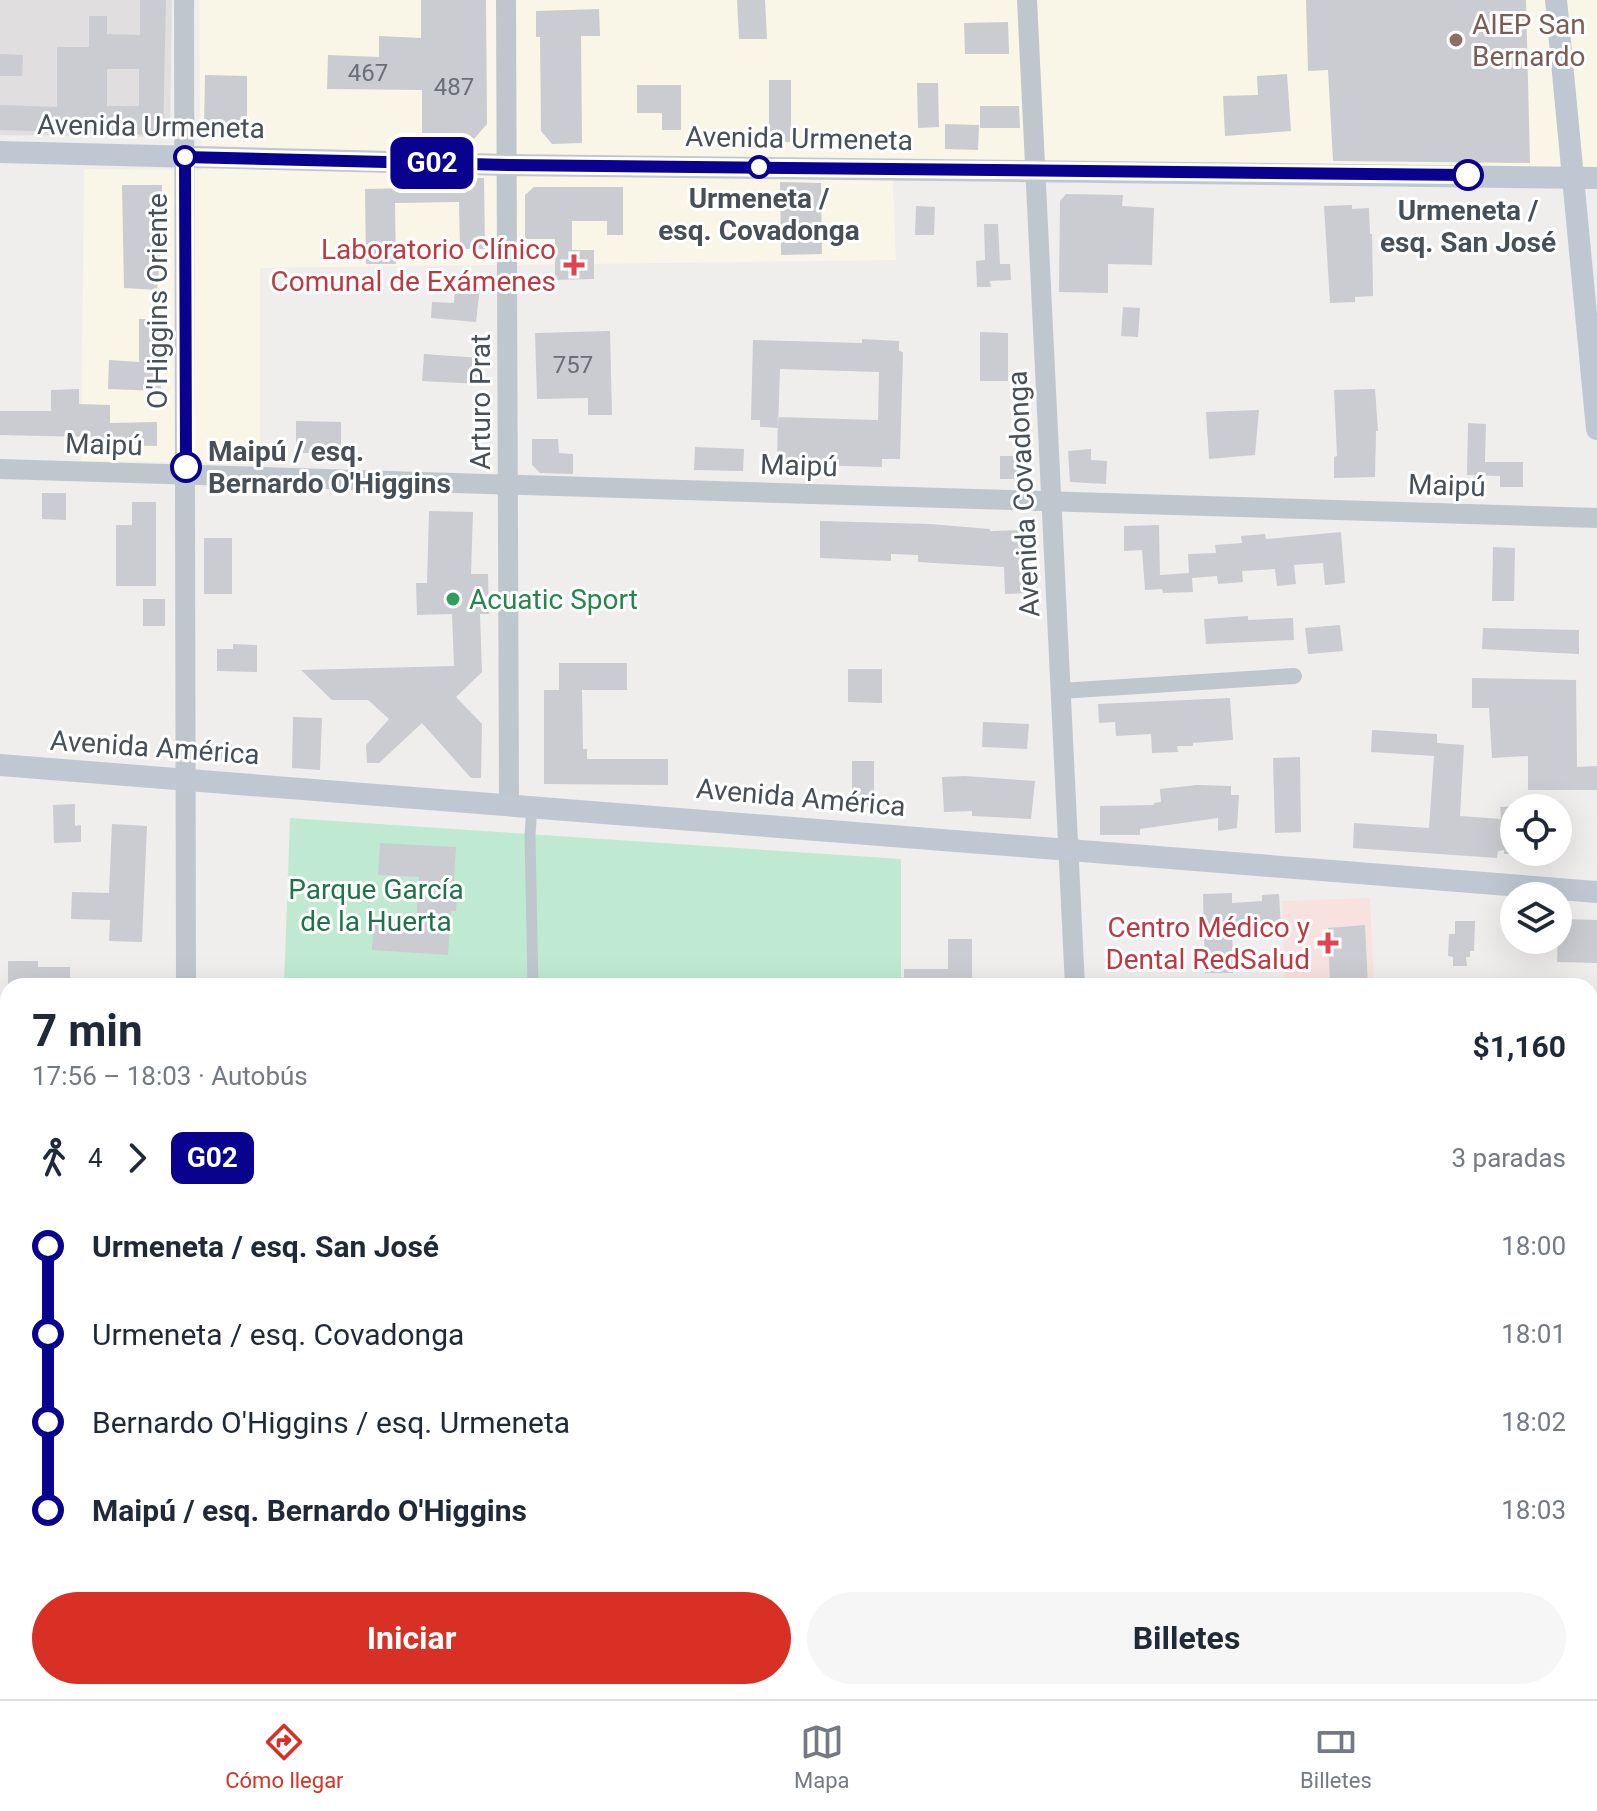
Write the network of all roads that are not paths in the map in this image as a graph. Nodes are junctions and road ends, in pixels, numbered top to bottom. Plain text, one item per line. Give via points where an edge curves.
1 (184, 0) edge
2 (506, 0) edge
3 (1027, 0) edge
4 (1556, 0) edge
5 (0, 152) edge
6 (185, 157) junction
7 (508, 165) junction
8 (1035, 170) junction
9 (1573, 176) junction
10 (1597, 178) edge
11 (1597, 429) edge
12 (0, 469) edge
13 (186, 474) junction
14 (508, 485) junction
15 (1051, 501) junction
16 (1597, 518) edge
17 (1294, 676) dead end
18 (1060, 691) junction
19 (0, 765) edge
20 (187, 779) junction
21 (509, 804) junction
22 (532, 806) junction
23 (1068, 849) junction
24 (1597, 892) edge
25 (186, 978) edge
26 (533, 978) edge
27 (1075, 978) edge

1 - 6 street, O'Higgins Oriente
2 - 7 street, Arturo Prat
3 - 8 street, Avenida Covadonga
4 - 9 main road
5 - 6 main road, Avenida Urmeneta
6 - 7 main road, Avenida Urmeneta
6 - 13 street, O'Higgins Oriente
7 - 8 main road, Avenida Urmeneta
7 - 14 street, Arturo Prat
8 - 9 main road, Avenida Urmeneta
8 - 15 street, Avenida Covadonga
9 - 10 main road, Avenida Urmeneta
9 - 11 main road
12 - 13 street, Maipú
13 - 14 street, Maipú
13 - 20 street, O'Higgins Oriente
14 - 15 street, Maipú
14 - 21 street, Arturo Prat
15 - 16 street, Maipú
15 - 18 street, Avenida Covadonga
17 - 18 street
18 - 23 street, Avenida Covadonga
19 - 20 main road, Avenida América
20 - 21 main road, Avenida América
20 - 25 street, O'Higgins Oriente
21 - 22 main road, Avenida América
22 - 23 main road, Avenida América
22 - 26 street
23 - 24 main road, Avenida América
23 - 27 street, Avenida Covadonga

